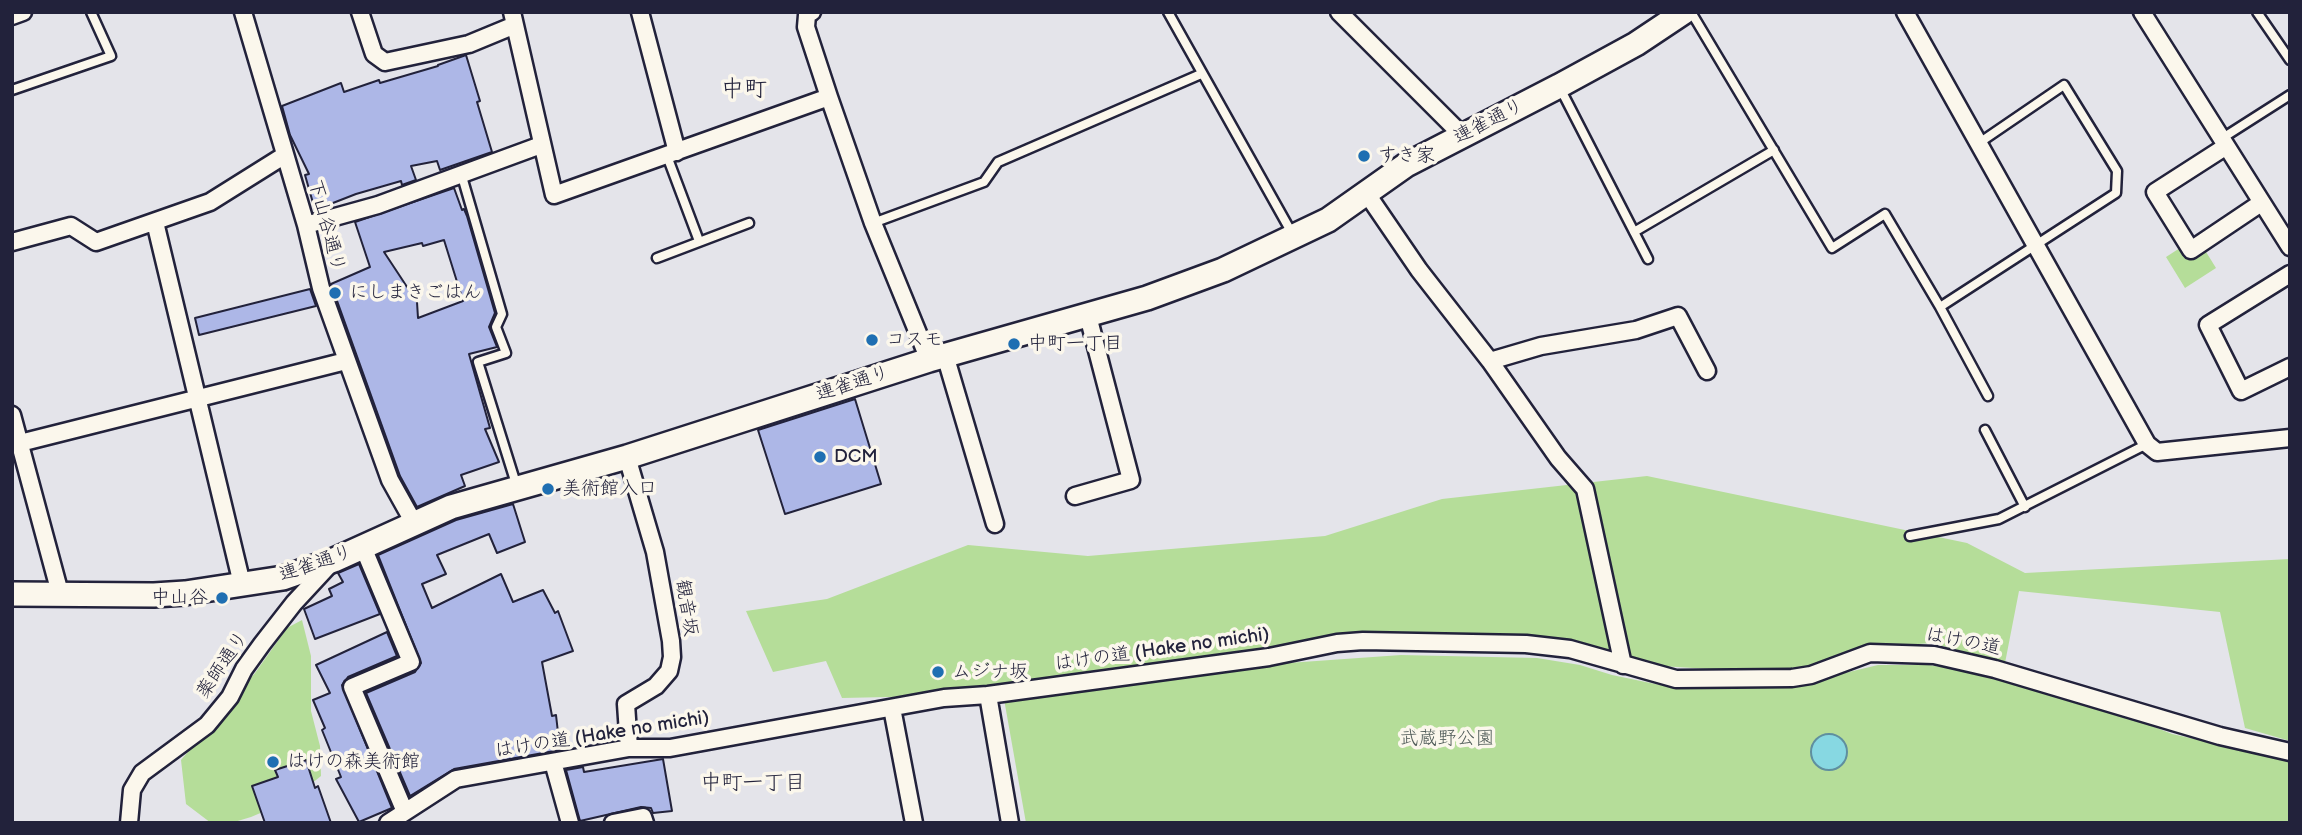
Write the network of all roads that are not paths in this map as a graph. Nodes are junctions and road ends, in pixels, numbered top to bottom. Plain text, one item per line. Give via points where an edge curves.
1 (23, 12) edge
2 (91, 12) edge
3 (243, 12) edge
4 (360, 12) edge
5 (640, 12) edge
6 (812, 12) edge
7 (1168, 12) edge
8 (1339, 12) edge
9 (1684, 12) edge
10 (1691, 12) edge
11 (1905, 12) edge
12 (2142, 12) edge
13 (2257, 12) edge
14 (12, 16) edge
15 (514, 18) edge
16 (1658, 19) edge
17 (2290, 60) edge
18 (1201, 74) junction
19 (1559, 86) junction
20 (12, 89) edge
21 (2290, 95) edge
22 (829, 97) junction
23 (1462, 135) junction
24 (1979, 142) junction
25 (2223, 143) junction
26 (541, 145) junction
27 (1774, 150) junction
28 (672, 154) junction
29 (285, 155) junction
30 (461, 173) junction
31 (1367, 194) junction
32 (2261, 204) junction
33 (155, 222) junction
34 (749, 223) dead end
35 (873, 223) junction
36 (306, 225) junction
37 (1634, 232) junction
38 (1294, 238) junction
39 (699, 241) junction
40 (12, 242) edge
41 (2289, 243) edge
42 (2035, 245) junction
43 (657, 258) dead end
44 (1648, 259) dead end
45 (2290, 274) edge
46 (1940, 307) junction
47 (1088, 316) junction
48 (937, 357) junction
49 (346, 361) junction
50 (1490, 361) junction
51 (2290, 367) edge
52 (1707, 371) dead end
53 (1989, 396) dead end
54 (196, 399) junction
55 (12, 415) edge
56 (1984, 430) dead end
57 (2290, 438) edge
58 (20, 443) junction
59 (2147, 444) junction
60 (627, 457) junction
61 (517, 487) junction
62 (1074, 496) dead end
63 (2025, 507) junction
64 (414, 523) junction
65 (995, 524) dead end
66 (1910, 536) dead end
67 (363, 547) junction
68 (334, 560) junction
69 (242, 584) junction
70 (60, 593) junction
71 (12, 594) edge
72 (1623, 665) junction
73 (988, 695) junction
74 (892, 708) junction
75 (629, 748) junction
76 (2290, 752) edge
77 (553, 762) junction
78 (405, 812) junction
79 (130, 823) edge
80 (388, 823) edge
81 (570, 823) edge
82 (613, 823) edge
83 (645, 823) edge
84 (914, 823) edge
85 (1010, 823) edge

1 - 14 street
2 - 20 lane via 111,56
3 - 29 street, 下山谷通り
4 - 15 street via 374,54 385,62 470,44
5 - 28 street
6 - 22 street via 807,15 806,27
7 - 18 lane
8 - 23 street
9 - 16 main road, 連雀通り
10 - 27 lane
11 - 24 street
12 - 25 street
13 - 17 lane
15 - 26 street
16 - 19 main road, 連雀通り via 1636,44
18 - 35 lane via 998,162 985,182
18 - 38 lane
19 - 23 main road, 連雀通り
19 - 37 lane
21 - 25 lane
22 - 28 street
22 - 35 street
23 - 31 main road, 連雀通り via 1406,165
24 - 42 street
24 - 42 lane via 2064,85 2117,170 2116,192
25 - 32 street
25 - 32 street via 2155,192 2191,250
26 - 28 street via 554,195
26 - 30 street
27 - 37 lane
27 - 46 lane via 1832,248 1885,214
28 - 39 lane
29 - 33 street via 209,202
29 - 36 street, 下山谷通り
30 - 36 street via 378,205
30 - 61 lane via 502,314 496,327 506,353 478,362
31 - 38 main road, 連雀通り
31 - 50 street
32 - 41 street
33 - 40 street via 96,242 71,226
33 - 54 street
34 - 39 lane
35 - 48 street
36 - 49 street, 下山谷通り
37 - 44 lane
38 - 47 main road, 連雀通り via 1223,270
39 - 43 lane
42 - 46 lane
42 - 59 street
45 - 51 street via 2208,325 2241,391
46 - 53 lane
47 - 48 main road, 連雀通り
47 - 62 street via 1131,480
48 - 60 main road, 連雀通り
48 - 65 street
49 - 54 street
49 - 64 street, 下山谷通り via 390,480
50 - 52 street via 1541,346 1636,330 1678,316
50 - 72 street via 1585,489
54 - 58 street
54 - 69 street
55 - 58 street
56 - 63 lane
57 - 59 street via 2157,452
58 - 70 street
59 - 63 lane
60 - 61 main road, 連雀通り
60 - 75 street, 観音坂 via 655,552 672,657 669,671 656,686 626,704
61 - 64 main road, 連雀通り
63 - 66 lane via 1999,519
64 - 67 main road, 連雀通り
67 - 68 main road, 連雀通り
67 - 78 street via 411,662 352,687
68 - 69 main road, 連雀通り via 283,578
68 - 79 street, 薬師通り via 283,617 207,725 142,773 132,790
69 - 70 main road, 連雀通り via 154,595
70 - 71 main road, 連雀通り
72 - 73 street, はけの道 (Hake no michi) via 1570,649 1363,640
72 - 76 street, はけの道 via 1676,679 1792,678 1870,653 1934,655
73 - 74 street, はけの道 (Hake no michi)
73 - 85 street
74 - 75 street, はけの道 (Hake no michi) via 670,748
74 - 84 street
75 - 77 street, はけの道 (Hake no michi)
77 - 78 street, はけの道 (Hake no michi) via 456,779
77 - 81 street
78 - 80 street, はけの道 (Hake no michi)
82 - 83 street via 643,817

